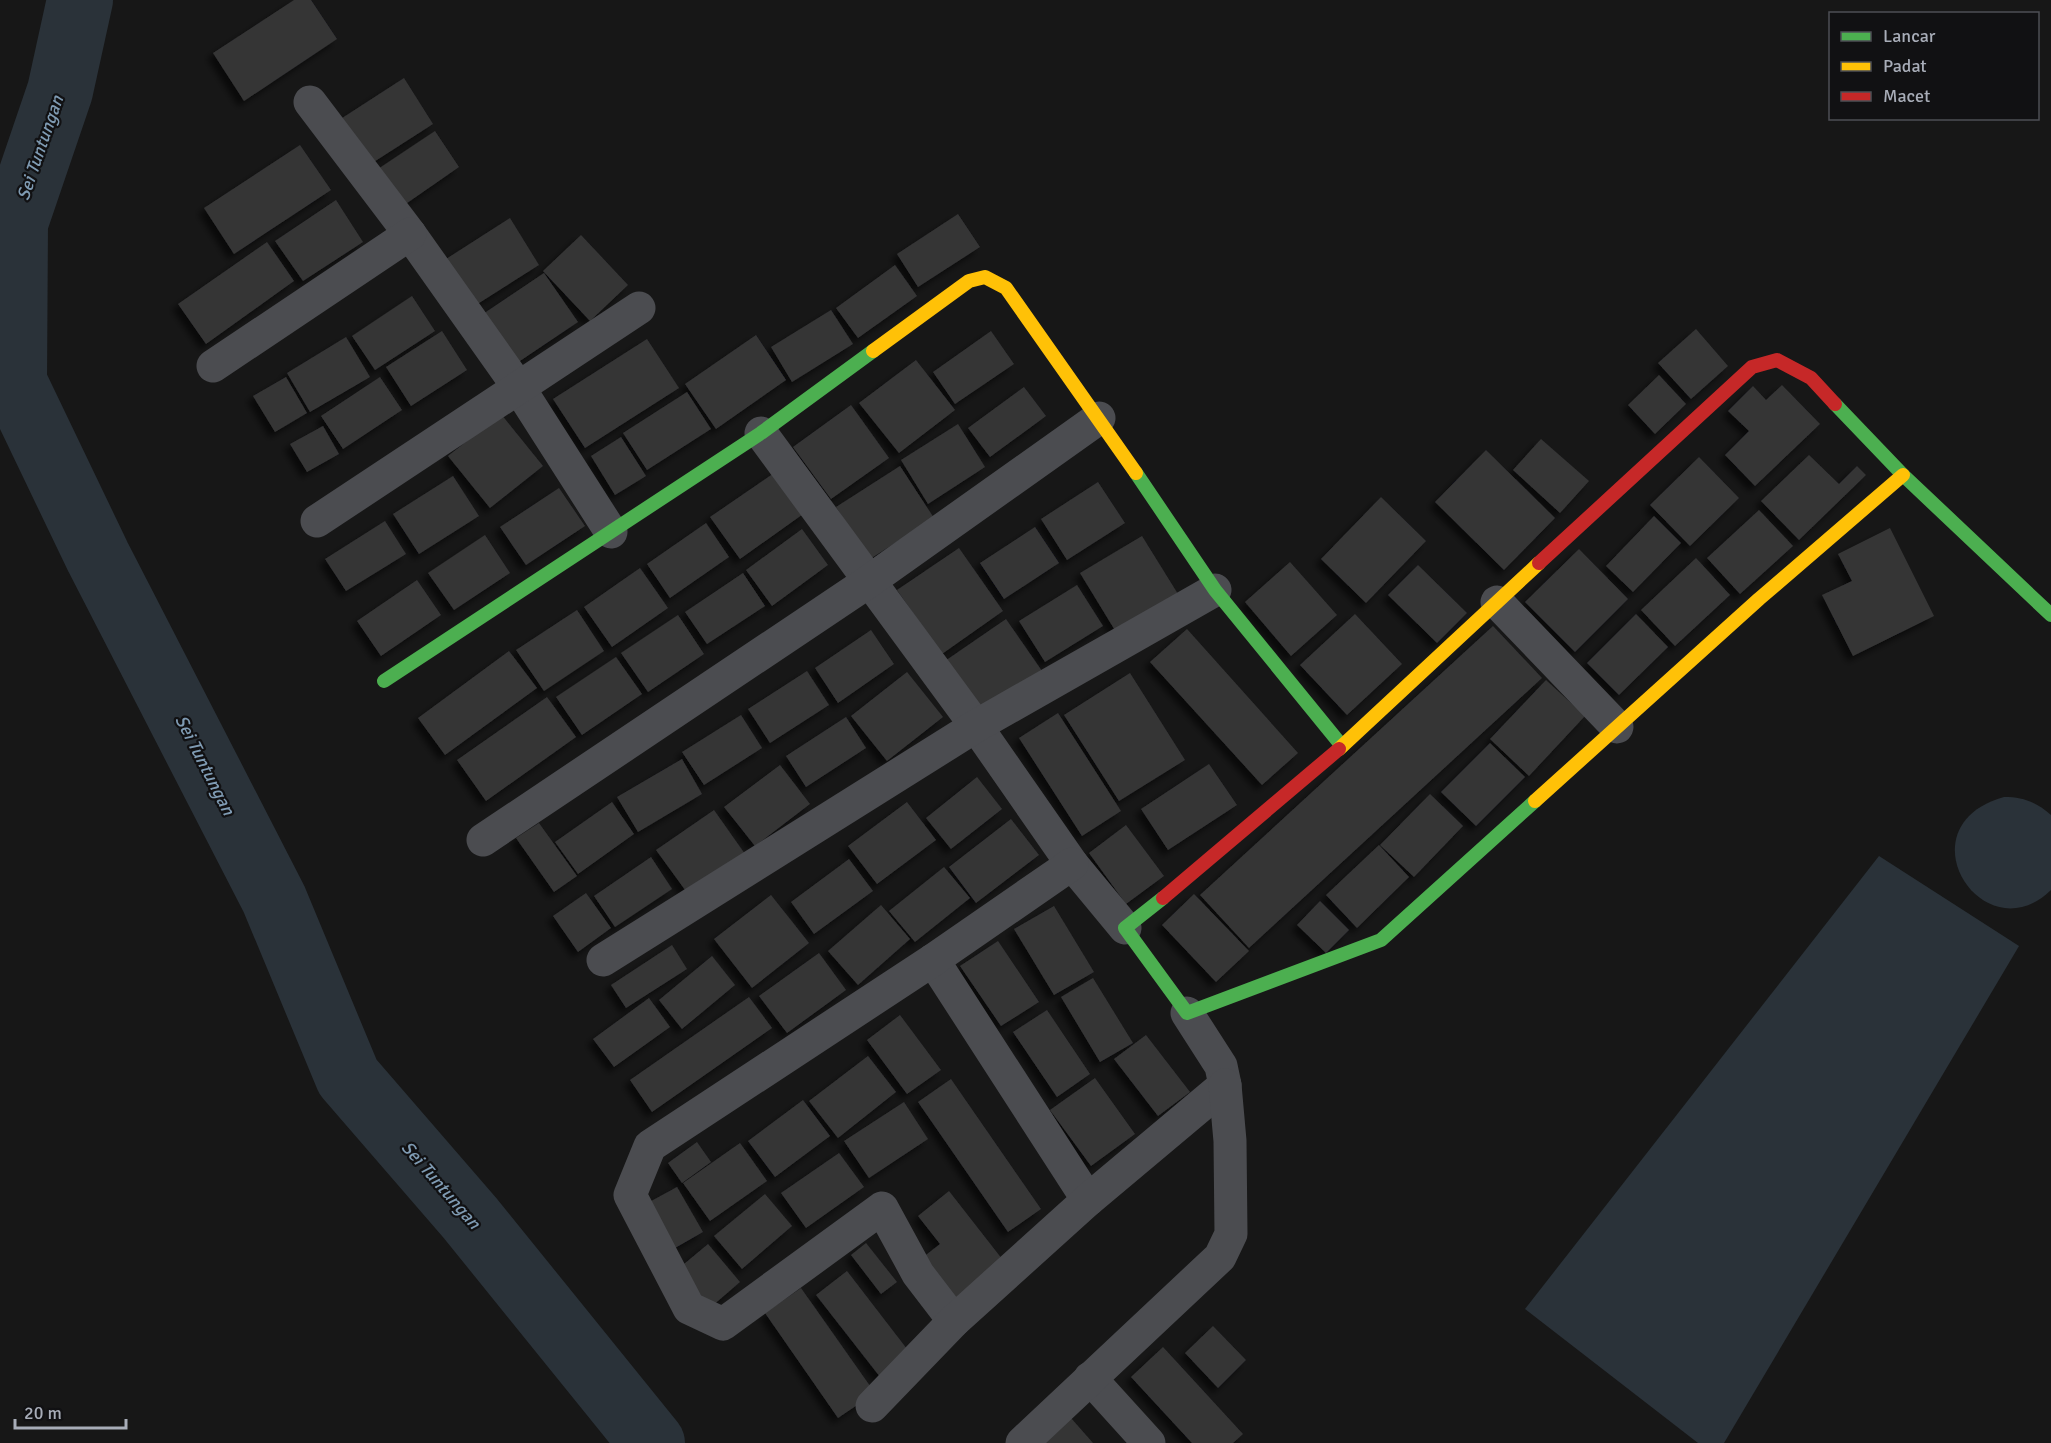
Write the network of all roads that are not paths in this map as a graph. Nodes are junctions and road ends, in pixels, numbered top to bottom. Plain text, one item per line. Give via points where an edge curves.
1 (310, 102) dead end
2 (410, 234) junction
3 (639, 308) dead end
4 (213, 366) dead end
5 (519, 388) junction
6 (1098, 418) junction
7 (761, 433) junction
8 (1903, 475) junction
9 (317, 521) dead end
10 (610, 532) junction
11 (868, 582) junction
12 (1215, 590) junction
13 (1497, 602) junction
14 (2051, 615) edge
15 (384, 681) dead end
16 (976, 726) junction
17 (1617, 727) junction
18 (1342, 746) junction
19 (483, 840) dead end
20 (1072, 864) junction
21 (1125, 928) junction
22 (603, 960) dead end
23 (933, 960) junction
24 (1186, 1013) junction
25 (1225, 1085) junction
26 (1088, 1200) junction
27 (954, 1322) junction
28 (1090, 1378) junction
29 (872, 1406) dead end
30 (1022, 1443) edge
31 (1149, 1443) edge

1 - 2 street
2 - 4 street
2 - 5 street
3 - 5 street
5 - 9 street
5 - 10 street
6 - 7 street via 1006,288 985,277 969,280
6 - 11 street
6 - 12 street
7 - 10 street
7 - 11 street
8 - 13 street via 1811,378 1777,360 1752,367
8 - 14 street
8 - 17 street
10 - 15 street
11 - 16 street
11 - 19 street
12 - 16 street
12 - 18 street
13 - 17 street
13 - 18 street
16 - 20 street
16 - 22 street
17 - 24 street via 1381,940
18 - 21 street via 1205,866
20 - 21 street
20 - 23 street
21 - 24 street
23 - 26 street
23 - 27 street via 650,1146 630,1195 689,1308 723,1324 882,1208 918,1274
24 - 25 street via 1221,1066
25 - 26 street
25 - 28 street via 1231,1234 1220,1257
26 - 27 street
27 - 29 street
28 - 30 street
28 - 31 street

